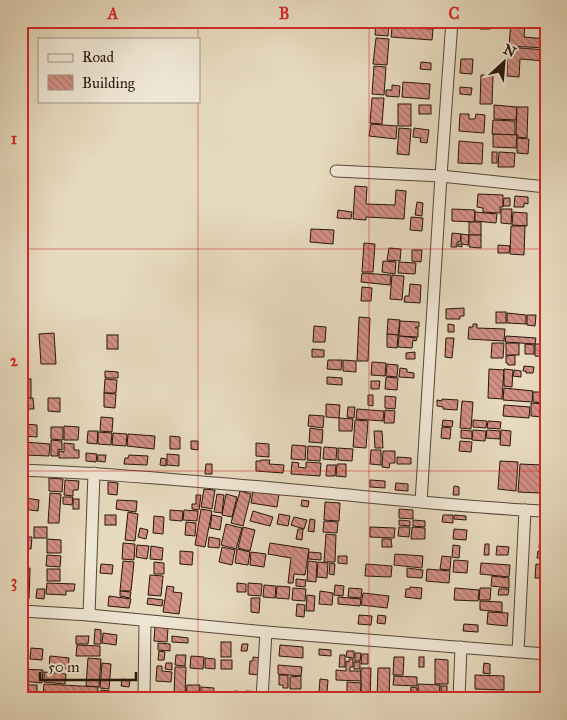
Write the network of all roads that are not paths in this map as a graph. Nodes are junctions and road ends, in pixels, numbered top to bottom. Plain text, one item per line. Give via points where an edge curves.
1 (452, 21) edge
2 (336, 171) dead end
3 (441, 176) junction
4 (546, 187) edge
5 (21, 470) edge
6 (94, 473) junction
7 (421, 502) junction
8 (526, 510) junction
9 (546, 511) edge
10 (21, 611) edge
11 (89, 615) junction
12 (145, 621) junction
13 (266, 632) junction
14 (461, 648) junction
15 (518, 652) junction
16 (546, 654) edge
17 (144, 699) edge
18 (262, 699) edge
19 (459, 699) edge

1 - 3 street
2 - 3 street
3 - 4 street
3 - 7 street
5 - 6 street
6 - 7 street
6 - 11 street
7 - 8 street
8 - 9 street
8 - 15 street
10 - 11 street
11 - 12 street
12 - 13 street
12 - 17 street
13 - 14 street
13 - 18 street
14 - 15 street
14 - 19 street
15 - 16 street

